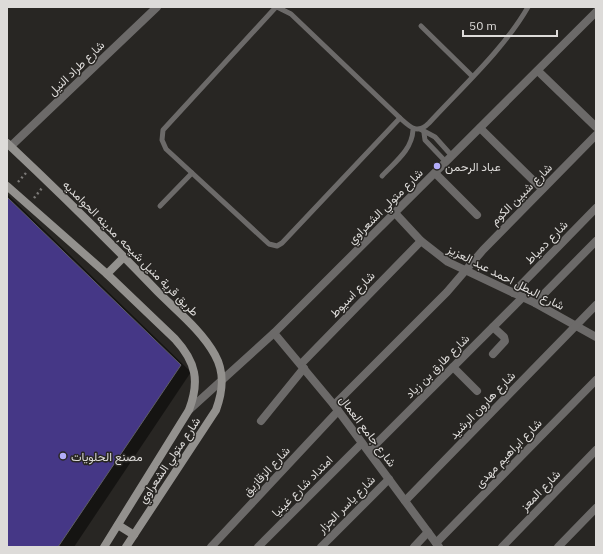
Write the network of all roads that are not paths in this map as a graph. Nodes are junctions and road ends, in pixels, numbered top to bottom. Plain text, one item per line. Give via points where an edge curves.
1 (157, 7) edge
2 (276, 7) edge
3 (528, 7) edge
4 (594, 7) edge
5 (596, 11) edge
6 (421, 26) dead end
7 (538, 70) junction
8 (472, 76) junction
9 (400, 118) junction
10 (596, 127) edge
11 (480, 128) junction
12 (414, 130) junction
13 (422, 131) junction
14 (596, 135) edge
15 (9, 144) edge
16 (452, 156) junction
17 (446, 162) junction
18 (192, 172) junction
19 (435, 173) junction
20 (382, 176) dead end
21 (9, 188) edge
22 (542, 189) junction
23 (160, 206) dead end
24 (596, 208) edge
25 (395, 213) junction
26 (477, 215) dead end
27 (421, 241) junction
28 (596, 242) edge
29 (124, 257) junction
30 (465, 271) junction
31 (107, 274) junction
32 (514, 293) junction
33 (523, 297) junction
34 (535, 303) junction
35 (596, 305) edge
36 (576, 326) junction
37 (493, 327) junction
38 (274, 334) junction
39 (596, 337) edge
40 (493, 354) dead end
41 (302, 366) junction
42 (453, 366) junction
43 (596, 380) edge
44 (222, 382) junction
45 (477, 391) dead end
46 (336, 408) junction
47 (189, 410) junction
48 (261, 421) dead end
49 (362, 443) junction
50 (596, 450) edge
51 (369, 452) junction
52 (389, 479) junction
53 (405, 501) junction
54 (596, 508) edge
55 (118, 525) junction
56 (428, 532) junction
57 (134, 535) junction
58 (438, 545) edge
59 (104, 547) edge
60 (126, 547) edge
61 (211, 547) edge
62 (258, 547) edge
63 (321, 547) edge
64 (414, 547) edge
65 (502, 547) edge
66 (558, 547) edge

1 - 15 street, شارع طراد النيل
2 - 9 lane via 291,14
2 - 18 lane via 163,130 162,140 166,149
3 - 8 lane via 506,40
4 - 5 street
5 - 7 street, شارع متولي الشعراوي
6 - 8 lane
7 - 10 street
7 - 11 street, شارع متولي الشعراوي
8 - 13 lane
9 - 12 lane
9 - 18 lane via 277,246 269,244
11 - 16 street, شارع متولي الشعراوي
11 - 22 street
12 - 13 lane
12 - 20 lane via 409,147
13 - 16 lane via 435,137
13 - 17 lane via 424,140
14 - 22 street, شارع شبين الكوم
15 - 29 main road, طريق قرية منيل شيحه, مدينه الحوامديه
16 - 17 street, شارع متولي الشعراوي
17 - 19 street, شارع متولي الشعراوي
18 - 23 lane
19 - 25 street, شارع متولي الشعراوي
19 - 26 street
21 - 31 main road
22 - 30 street, شارع شبين الكوم
24 - 32 street, شارع دمياط
25 - 27 street, شارع البطل احمد عبد العزيز
25 - 38 street, شارع متولي الشعراوي
27 - 30 street, شارع البطل احمد عبد العزيز via 448,262
27 - 41 street, شارع اسيوط
28 - 34 street
29 - 31 main road
29 - 44 main road, طريق قرية منيل شيحه, مدينه الحوامديه via 206,342 217,360
30 - 32 street, شارع البطل احمد عبد العزيز
30 - 46 street, شارع شبين الكوم
31 - 47 main road via 184,348 196,378 195,395
32 - 33 street, شارع البطل احمد عبد العزيز
33 - 34 street, شارع البطل احمد عبد العزيز
33 - 37 street, شارع طارق بن زياد
34 - 36 street, شارع البطل احمد عبد العزيز
35 - 36 street, شارع هارون الرشيد
36 - 39 street, شارع البطل احمد عبد العزيز
36 - 53 street, شارع هارون الرشيد
37 - 40 street via 505,341
37 - 42 street, شارع طارق بن زياد
38 - 41 street, شارع جامع العمال
38 - 44 street, شارع متولي الشعراوي
41 - 46 street, شارع جامع العمال
41 - 48 street, شارع اسيوط
42 - 45 street
42 - 51 street, شارع طارق بن زياد
43 - 58 street, شارع ابراهيم مهدى
44 - 47 street, شارع متولي الشعراوي
44 - 57 main road, شارع متولي الشعراوي via 221,396 209,422
46 - 49 street, شارع جامع العمال
46 - 61 street, شارع الزقازيق
47 - 55 main road, شارع متولي الشعراوي
49 - 51 street, شارع جامع العمال
49 - 62 street, امتداد شارع غينيا
50 - 65 street, شارع المعز
51 - 52 street, شارع جامع العمال
52 - 53 street, شارع جامع العمال
52 - 63 street, شارع ياسر الجزار
53 - 56 street, شارع جامع العمال
54 - 66 street
55 - 57 main road
55 - 59 main road, شارع متولي الشعراوي
56 - 58 street, شارع جامع العمال
56 - 64 street
57 - 60 main road, شارع متولي الشعراوي

